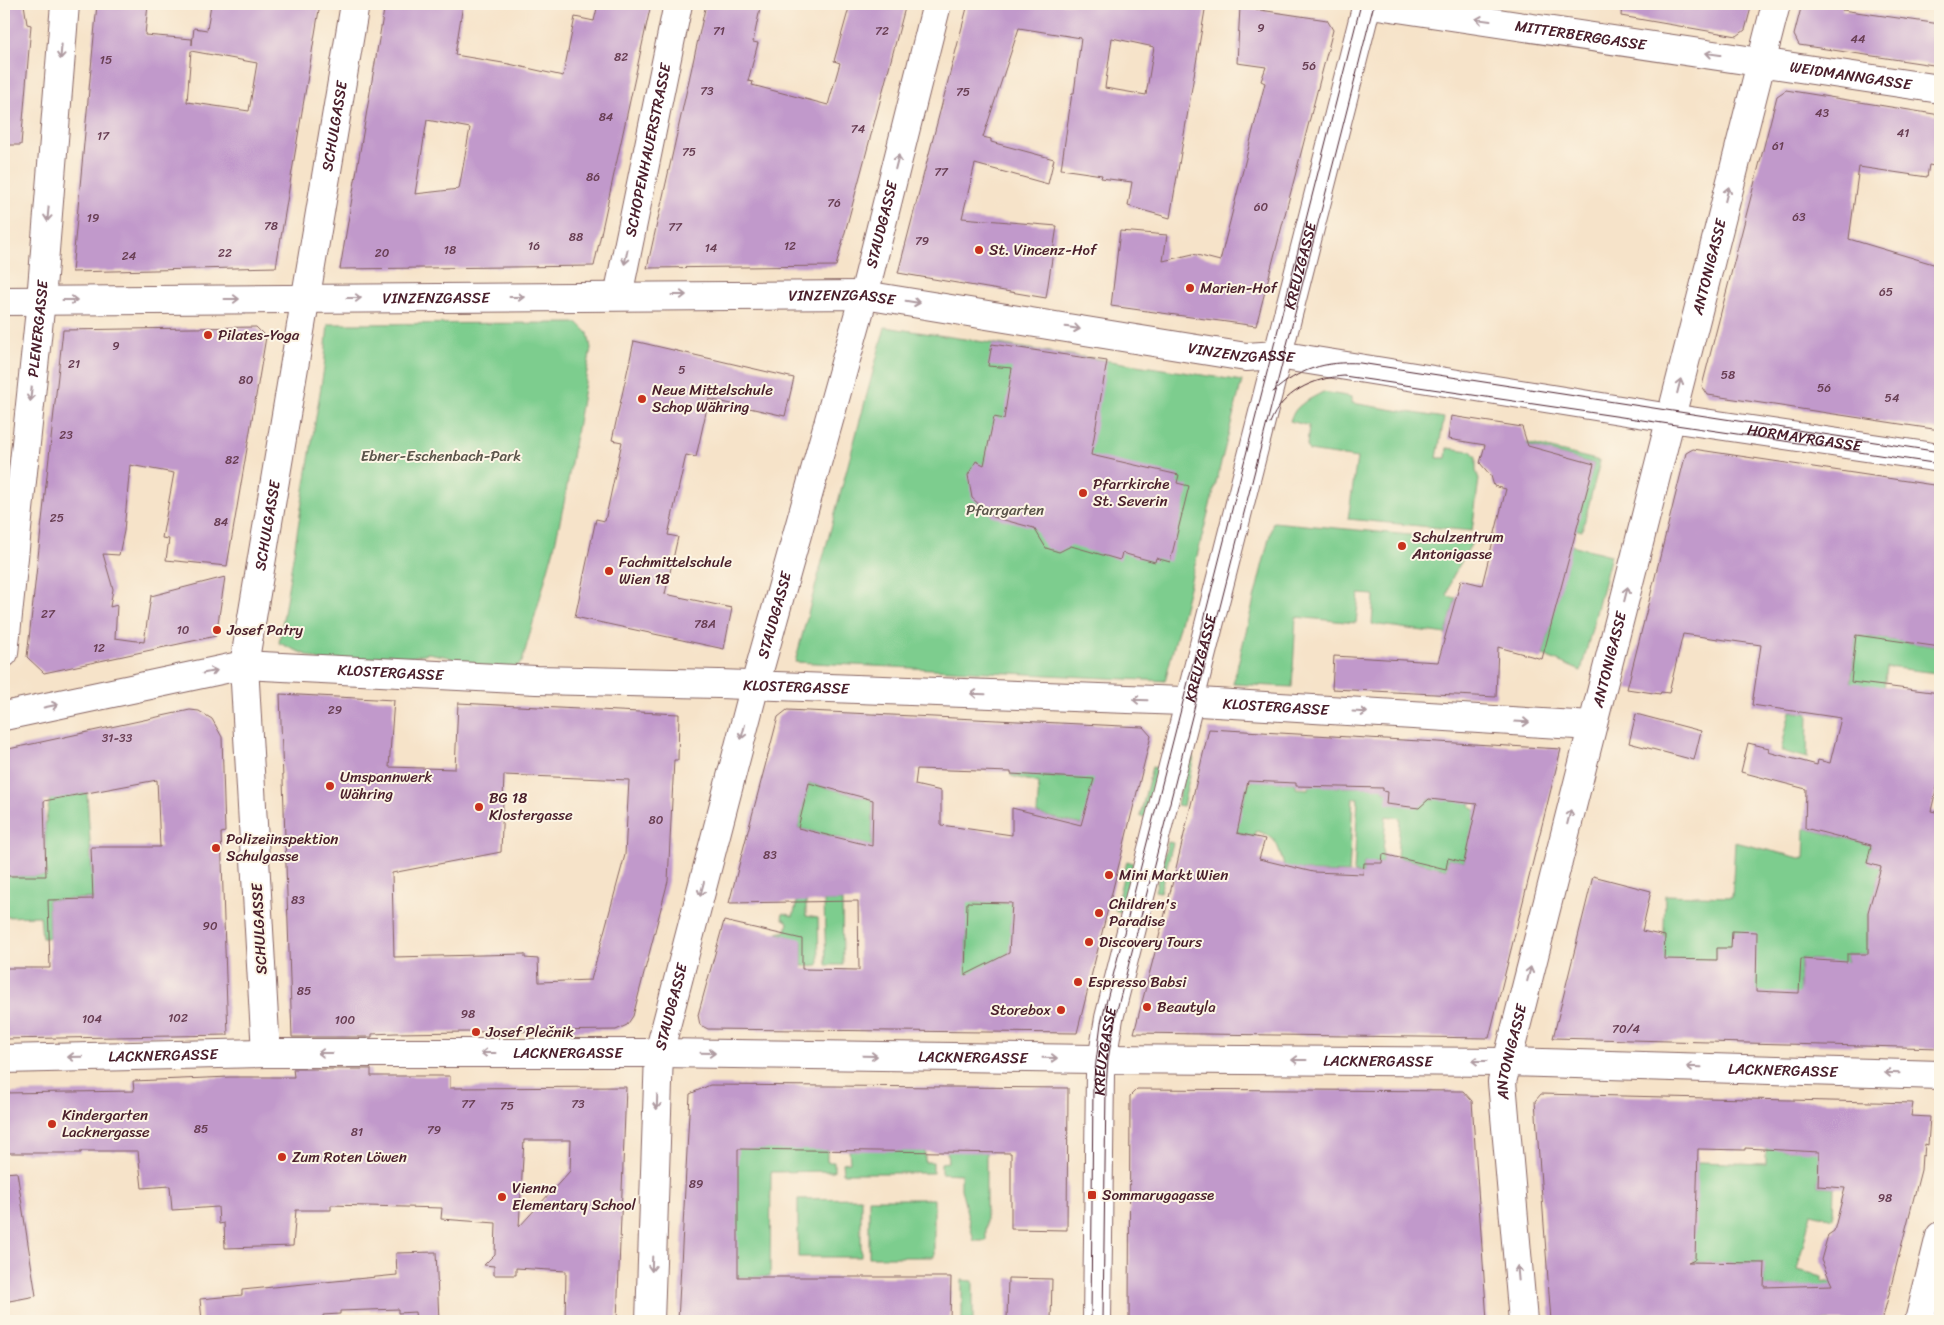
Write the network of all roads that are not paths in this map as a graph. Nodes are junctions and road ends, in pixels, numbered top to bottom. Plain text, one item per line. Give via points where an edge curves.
1 (65, 4) edge
2 (355, 4) edge
3 (678, 4) edge
4 (937, 4) edge
5 (1367, 4) edge
6 (1371, 4) edge
7 (1776, 4) edge
8 (1761, 61) junction
9 (1940, 89) edge
10 (864, 295) junction
11 (618, 296) junction
12 (306, 299) junction
13 (41, 300) junction
14 (4, 301) edge
15 (1278, 356) junction
16 (1670, 418) junction
17 (1940, 458) edge
18 (4, 653) edge
19 (244, 665) junction
20 (756, 685) junction
21 (1189, 702) junction
22 (4, 716) edge
23 (1592, 726) junction
24 (266, 1053) junction
25 (659, 1053) junction
26 (4, 1059) edge
27 (1102, 1059) junction
28 (1507, 1062) junction
29 (1940, 1075) edge
30 (1940, 1236) edge
31 (650, 1321) edge
32 (1098, 1321) edge
33 (1522, 1321) edge
34 (1919, 1321) edge

1 -> 13 street, PLENERGASSE
2 - 12 street, SCHULGASSE
3 -> 11 street, SCHOPENHAUERSTRASSE
10 -> 4 street, STAUDGASSE
5 - 15 street, KREUZGASSE
8 -> 6 street, MITTERBERGGASSE
7 - 8 street, ANTONIGASSE
8 - 9 street, WEIDMANNGASSE
16 -> 8 street, ANTONIGASSE
11 -> 10 street, VINZENZGASSE
10 -> 15 street, VINZENZGASSE via 1246,357
10 - 20 street, STAUDGASSE
12 -> 11 street, VINZENZGASSE
13 -> 12 street, VINZENZGASSE
12 - 19 street, SCHULGASSE
13 - 14 street, VINZENZGASSE
13 -> 18 street, PLENERGASSE
15 - 16 street, VINZENZGASSE
15 - 21 street, KREUZGASSE
16 - 17 street, HORMAYRGASSE
23 -> 16 street, ANTONIGASSE
19 - 20 street, KLOSTERGASSE via 536,680
22 -> 19 street, KLOSTERGASSE
19 - 24 street, SCHULGASSE
21 -> 20 street, KLOSTERGASSE
20 -> 25 street, STAUDGASSE
21 -> 23 street, KLOSTERGASSE
21 - 27 street, KREUZGASSE via 1109,1018
28 -> 23 street, ANTONIGASSE
25 -> 24 street, LACKNERGASSE
24 -> 26 street, LACKNERGASSE
25 -> 27 street, LACKNERGASSE
25 -> 31 street, STAUDGASSE
28 -> 27 street, LACKNERGASSE
27 - 32 street, KREUZGASSE
29 -> 28 street, LACKNERGASSE
33 -> 28 street, ANTONIGASSE via 1502,1082
30 - 34 street

